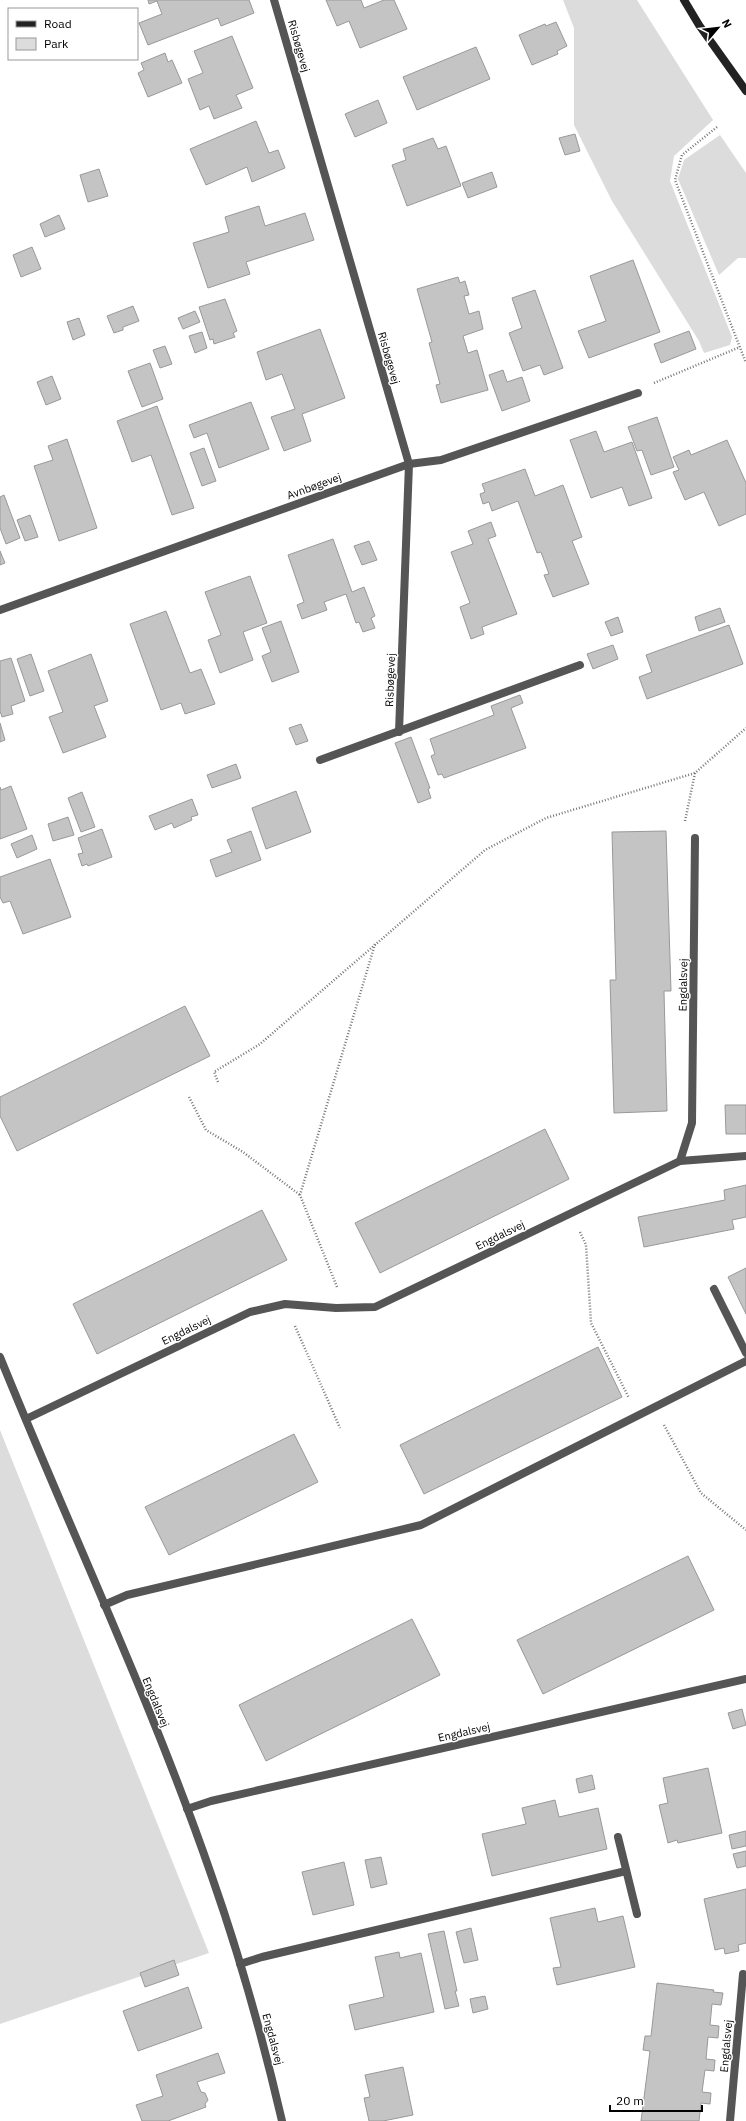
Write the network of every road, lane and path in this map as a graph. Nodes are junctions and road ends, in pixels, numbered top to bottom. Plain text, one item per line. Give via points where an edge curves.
1 (274, 0) edge
2 (684, 0) edge
3 (746, 91) edge
4 (717, 128) dead end
5 (740, 347) junction
6 (746, 363) edge
7 (638, 393) joint
8 (409, 464) junction
9 (0, 610) edge
10 (580, 665) dead end
11 (746, 728) edge
12 (398, 732) junction
13 (320, 760) dead end
14 (694, 773) junction
15 (695, 838) joint
16 (375, 944) junction
17 (218, 1082) dead end
18 (189, 1097) dead end
19 (746, 1156) edge
20 (680, 1161) junction
21 (300, 1195) junction
22 (570, 1214) junction
23 (714, 1288) dead end
24 (285, 1304) junction
25 (336, 1308) junction
26 (746, 1353) edge
27 (0, 1357) edge
28 (746, 1361) edge
29 (654, 1407) junction
30 (638, 1416) junction
31 (26, 1419) junction
32 (340, 1428) dead end
33 (746, 1530) edge
34 (104, 1605) junction
35 (746, 1679) edge
36 (187, 1808) junction
37 (618, 1838) dead end
38 (626, 1871) junction
39 (637, 1914) dead end
40 (240, 1964) junction
41 (744, 1974) dead end
42 (282, 2121) edge
43 (730, 2121) edge

1 - 8 street, Risbøgevej
2 - 3 main road
4 - 5 path via 682,155 674,180
5 - 6 path
5 - 7 path via 658,380
7 - 8 street, Avnbøgevej via 441,460
8 - 9 street, Avnbøgevej
8 - 12 street, Risbøgevej
10 - 12 street
11 - 14 path
12 - 13 street
14 - 15 path via 685,824
14 - 16 path via 546,818 486,850
15 - 20 street, Engdalsvej via 692,1123
16 - 17 path via 260,1044 214,1072
16 - 21 path
18 - 21 path via 206,1130 243,1152
19 - 20 street
20 - 22 street, Engdalsvej
21 - 25 path via 337,1286
22 - 25 street, Engdalsvej via 375,1307
22 - 30 path via 586,1245 591,1323
23 - 26 street
24 - 25 street, Engdalsvej
24 - 31 street, Engdalsvej via 250,1312
24 - 32 path
27 - 31 street, Engdalsvej
28 - 29 street
29 - 30 street
29 - 33 path via 701,1492
30 - 34 street via 421,1525 128,1595
31 - 34 street, Engdalsvej
34 - 36 street, Engdalsvej
35 - 36 street, Engdalsvej via 211,1800
36 - 40 street, Engdalsvej
37 - 38 street
38 - 39 street
38 - 40 street via 262,1956
40 - 42 street, Engdalsvej via 265,2049
41 - 43 street, Engdalsvej

